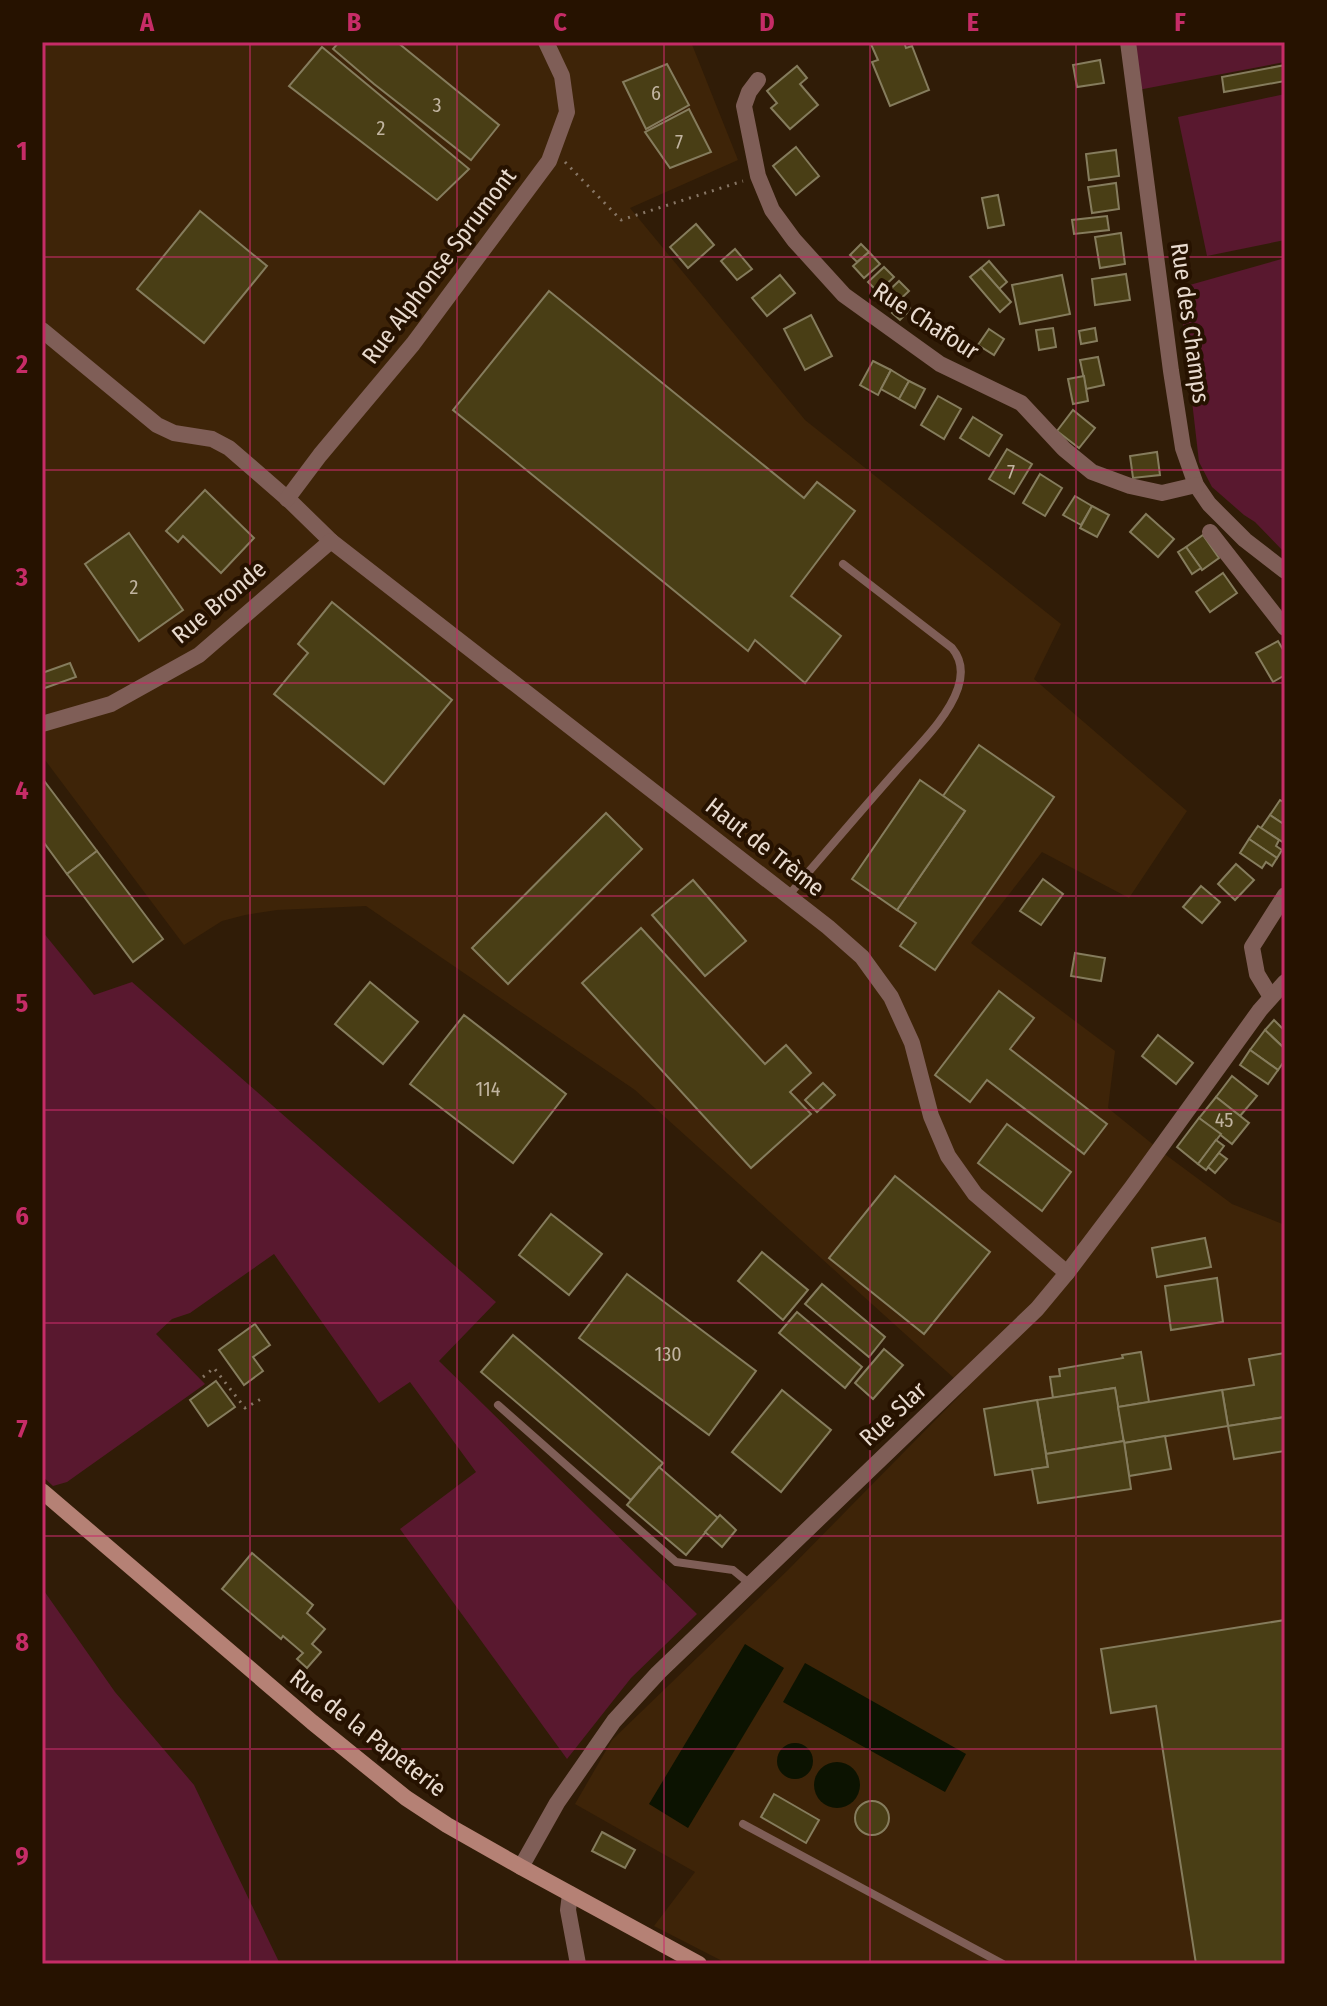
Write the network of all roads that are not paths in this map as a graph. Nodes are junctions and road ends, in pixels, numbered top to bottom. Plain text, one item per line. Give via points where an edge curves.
1 (546, 42) edge
2 (1128, 42) edge
3 (758, 80) dead end
4 (42, 330) edge
5 (1196, 485) junction
6 (287, 499) junction
7 (1210, 532) dead end
8 (331, 541) junction
9 (843, 564) dead end
10 (1285, 570) edge
11 (1285, 628) edge
12 (42, 724) edge
13 (1285, 895) edge
14 (788, 896) junction
15 (1285, 982) edge
16 (1271, 997) junction
17 (1067, 1273) junction
18 (498, 1405) dead end
19 (42, 1491) edge
20 (750, 1584) junction
21 (743, 1824) dead end
22 (521, 1867) junction
23 (570, 1894) junction
24 (578, 1964) edge
25 (699, 1964) edge
26 (1003, 1964) edge

1 - 6 street, Rue Alphonse Sprumont via 562,76 567,112 549,161 413,344
2 - 5 street, Rue des Champs via 1171,371 1183,448
3 - 5 street, Rue Chafour via 744,106 758,176 772,210 844,295 940,364 1021,403 1092,472 1162,493
4 - 6 street, Haut de Trème via 157,425 229,448
5 - 10 street, Rue des Champs via 1229,525
6 - 8 street, Haut de Trème
7 - 11 street
8 - 12 street, Rue Bronde via 199,655 111,704
8 - 14 street, Haut de Trème
9 - 14 lane via 952,648 962,666 959,686 923,740
13 - 16 street via 1252,947 1257,974
14 - 17 street, Haut de Trème via 862,957 891,997 912,1043 931,1116 948,1156 975,1194
15 - 16 street, Rue Slar
16 - 17 street, Rue Slar
17 - 20 street, Rue Slar via 1037,1309
18 - 20 lane via 676,1562 733,1570
19 - 22 main road, Rue de la Papeterie via 360,1763 447,1825
20 - 22 street, Rue Slar via 614,1721 557,1803
21 - 26 lane
22 - 23 main road, Rue de la Papeterie
23 - 24 street
23 - 25 main road, Rue de la Papeterie

